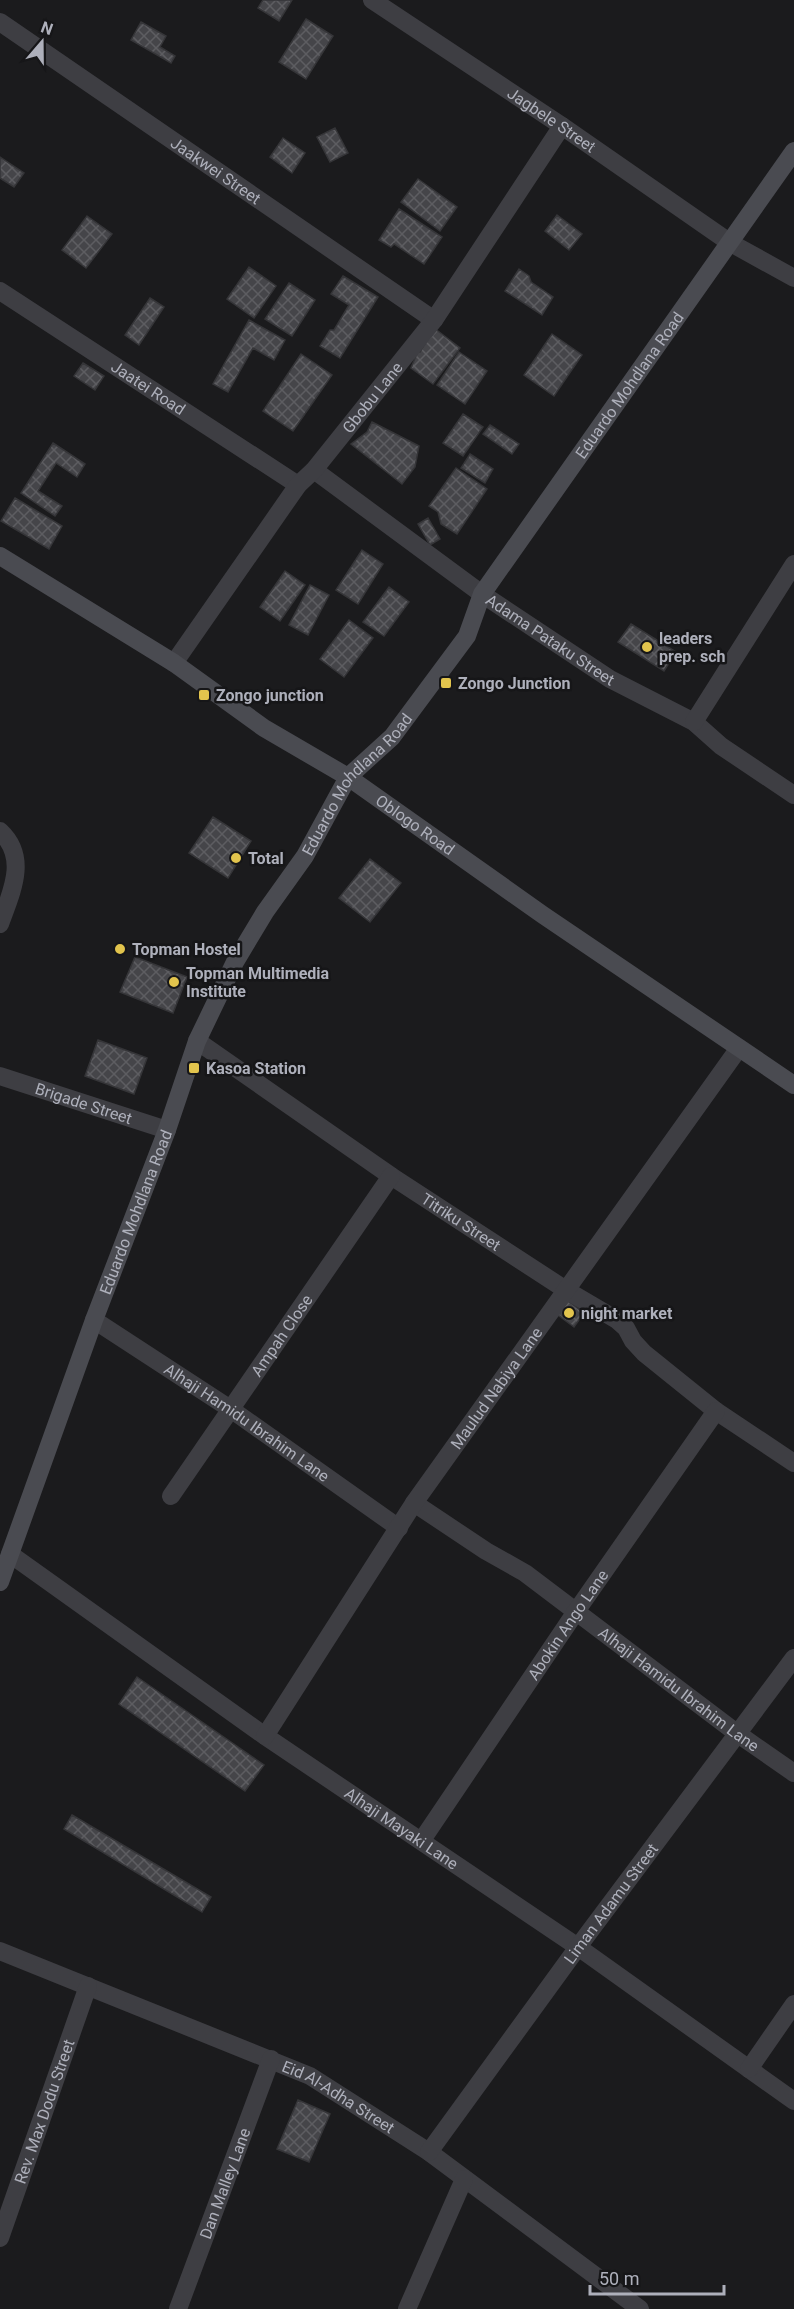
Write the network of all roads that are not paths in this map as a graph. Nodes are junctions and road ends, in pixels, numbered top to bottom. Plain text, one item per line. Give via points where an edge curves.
1 (372, 0) edge
2 (0, 22) edge
3 (562, 126) junction
4 (794, 151) edge
5 (729, 242) junction
6 (794, 278) edge
7 (0, 291) edge
8 (434, 320) junction
9 (314, 470) junction
10 (298, 485) junction
11 (0, 556) edge
12 (794, 564) edge
13 (482, 594) junction
14 (174, 663) junction
15 (694, 722) junction
16 (348, 777) junction
17 (794, 795) edge
18 (0, 831) edge
19 (0, 924) edge
20 (197, 1041) junction
21 (739, 1048) junction
22 (0, 1076) edge
23 (794, 1085) edge
24 (167, 1130) junction
25 (391, 1176) junction
26 (567, 1290) junction
27 (94, 1320) junction
28 (232, 1410) junction
29 (716, 1411) junction
30 (794, 1463) edge
31 (171, 1496) dead end
32 (414, 1503) junction
33 (399, 1528) junction
34 (10, 1554) junction
35 (0, 1582) edge
36 (575, 1613) junction
37 (794, 1658) edge
38 (738, 1734) junction
39 (265, 1736) junction
40 (794, 1773) edge
41 (422, 1840) junction
42 (578, 1947) junction
43 (0, 1951) edge
44 (88, 1986) junction
45 (794, 2004) edge
46 (271, 2059) junction
47 (748, 2069) junction
48 (794, 2101) edge
49 (429, 2152) junction
50 (464, 2180) junction
51 (0, 2238) edge
52 (178, 2309) edge
53 (407, 2309) edge
54 (640, 2309) edge

1 - 3 street, Jagbele Street
2 - 8 street, Jaakwei Street
3 - 5 street, Jagbele Street
3 - 8 street, Gbobu Lane
4 - 5 main road, Eduardo Mohdlana Road
5 - 6 street, Jagbele Street
5 - 13 main road, Eduardo Mohdlana Road
7 - 10 street, Jaatei Road
8 - 9 street, Gbobu Lane
9 - 10 street, Gbobu Lane
9 - 13 street, Adama Pataku Street
10 - 14 street, Gbobu Lane
11 - 14 main road, Oblogo Road
12 - 15 street
13 - 15 street, Adama Pataku Street via 610,679
13 - 16 main road, Eduardo Mohdlana Road via 467,636 392,737
14 - 16 main road, Oblogo Road via 264,728
15 - 17 street, Adama Pataku Street via 721,746
16 - 20 main road, Eduardo Mohdlana Road via 305,856 235,962
16 - 21 main road, Oblogo Road
18 - 19 street via 13,849 17,864
20 - 24 main road, Eduardo Mohdlana Road
20 - 25 street, Titriku Street
21 - 23 main road, Oblogo Road
21 - 26 street, Maulud Nabiya Lane
22 - 24 street, Brigade Street
24 - 27 main road, Eduardo Mohdlana Road
25 - 26 street, Titriku Street
25 - 28 street, Ampah Close
26 - 29 street, Titriku Street via 617,1320 644,1353
26 - 32 street, Maulud Nabiya Lane
27 - 28 street, Alhaji Hamidu Ibrahim Lane
27 - 34 main road, Eduardo Mohdlana Road
28 - 31 street, Ampah Close
28 - 33 street, Alhaji Hamidu Ibrahim Lane
29 - 30 street, Titriku Street
29 - 36 street, Abokin Ango Lane
32 - 33 street, Maulud Nabiya Lane
32 - 36 street, Alhaji Hamidu Ibrahim Lane via 525,1573
33 - 39 street, Maulud Nabiya Lane
34 - 35 main road, Eduardo Mohdlana Road
34 - 39 street, Alhaji Mayaki Lane
36 - 38 street, Alhaji Hamidu Ibrahim Lane
36 - 41 street, Abokin Ango Lane
37 - 38 street, Liman Adamu Street
38 - 40 street, Alhaji Hamidu Ibrahim Lane
38 - 42 street, Liman Adamu Street
39 - 41 street, Alhaji Mayaki Lane
41 - 42 street, Alhaji Mayaki Lane
42 - 47 street, Alhaji Mayaki Lane
42 - 49 street, Liman Adamu Street
43 - 44 street, Eid Al-Adha Street
44 - 46 street, Eid Al-Adha Street
44 - 51 street, Rev. Max Dodu Street
45 - 47 street
46 - 49 street, Eid Al-Adha Street via 310,2076
46 - 52 street, Dan Malley Lane
47 - 48 street, Alhaji Mayaki Lane
49 - 50 street, Eid Al-Adha Street
50 - 53 street
50 - 54 street, Eid Al-Adha Street

